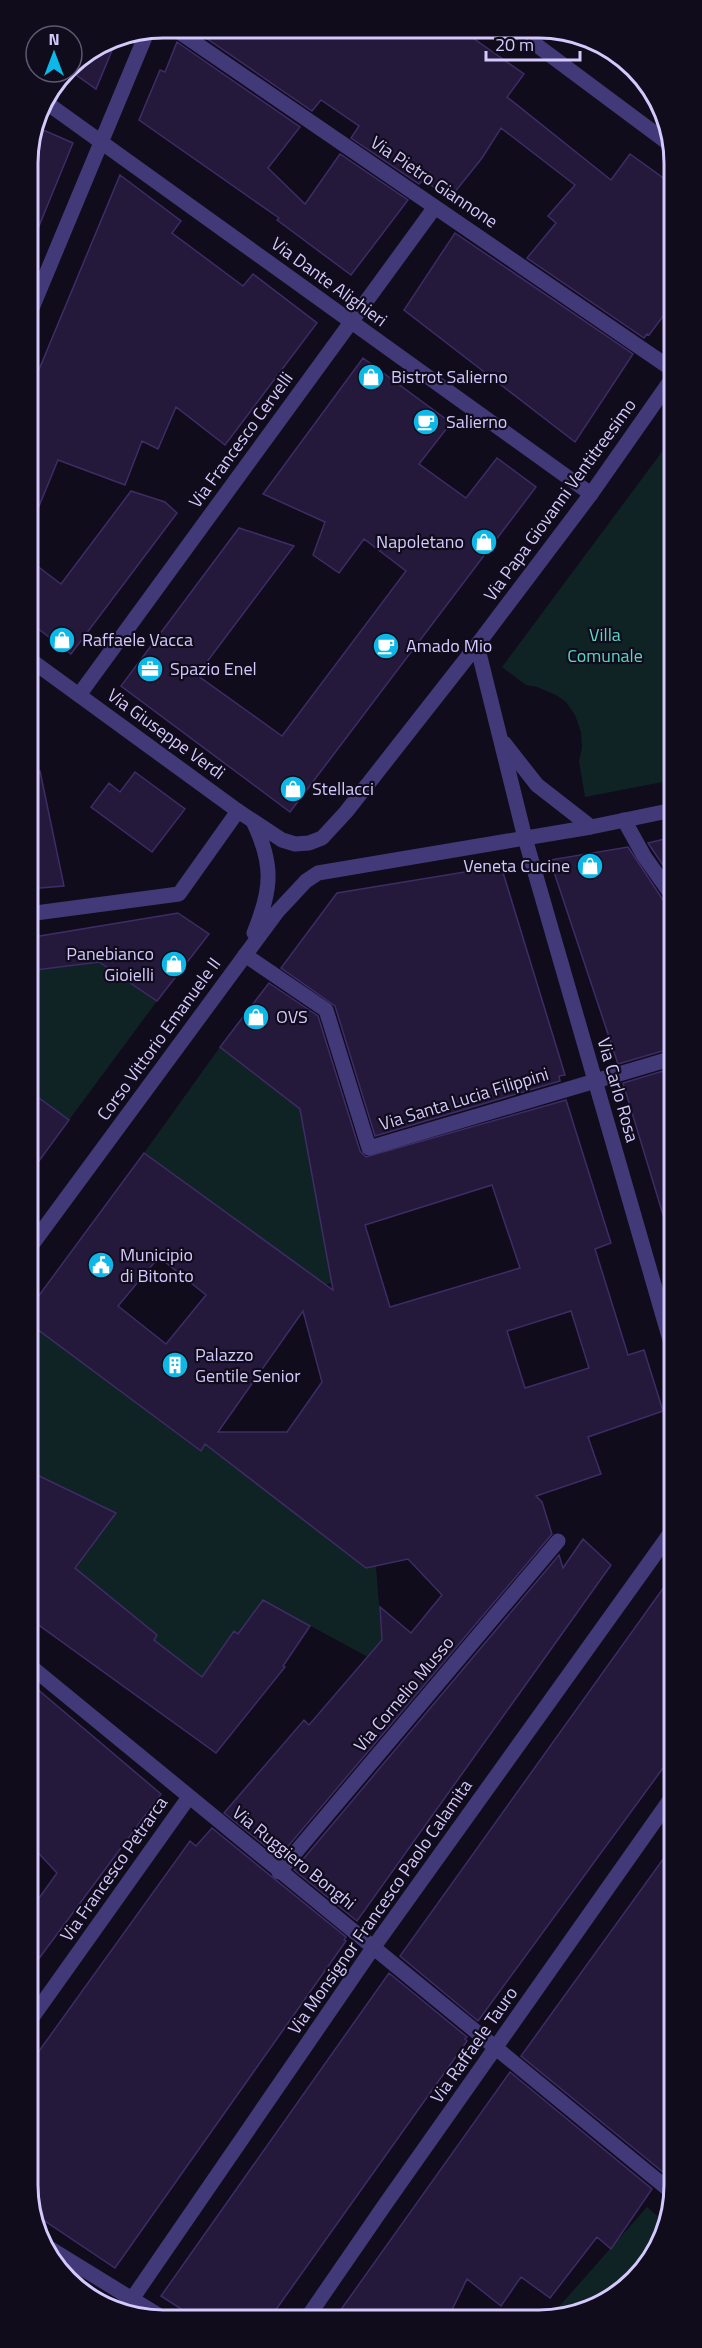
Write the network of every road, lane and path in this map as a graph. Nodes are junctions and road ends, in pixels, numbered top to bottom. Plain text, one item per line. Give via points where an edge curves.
1 (188, 38) edge
2 (527, 38) edge
3 (144, 39) edge
4 (51, 106) edge
5 (662, 139) edge
6 (103, 143) junction
7 (435, 207) junction
8 (38, 294) edge
9 (351, 322) junction
10 (664, 364) edge
11 (664, 390) edge
12 (591, 494) junction
13 (477, 645) junction
14 (38, 665) edge
15 (79, 695) junction
16 (500, 738) junction
17 (238, 811) junction
18 (664, 812) edge
19 (252, 820) junction
20 (624, 820) junction
21 (591, 827) junction
22 (525, 837) junction
23 (282, 840) joint
24 (664, 884) edge
25 (38, 913) edge
26 (245, 955) junction
27 (664, 1061) edge
28 (595, 1081) junction
29 (38, 1236) edge
30 (664, 1319) edge
31 (558, 1541) dead end
32 (664, 1542) edge
33 (38, 1672) edge
34 (189, 1797) junction
35 (664, 1808) edge
36 (279, 1872) junction
37 (373, 1948) junction
38 (38, 2009) edge
39 (496, 2048) junction
40 (664, 2186) edge
41 (59, 2255) edge
42 (128, 2305) edge
43 (129, 2306) edge
44 (312, 2310) edge

1 - 7 street, Via Pietro Giannone
2 - 5 street
3 - 6 street
4 - 6 street, Via Dante Alighieri
6 - 8 street
6 - 9 street, Via Dante Alighieri
7 - 9 street, Via Francesco Cervelli
7 - 10 street, Via Pietro Giannone
9 - 12 street, Via Dante Alighieri
9 - 15 street, Via Francesco Cervelli
11 - 12 street, Via Papa Giovanni Ventitreesimo
12 - 13 street, Via Papa Giovanni Ventitreesimo
13 - 16 street, Via Carlo Rosa
13 - 23 street, Via Papa Giovanni Ventitreesimo via 331,830 309,843
14 - 15 street, Via Giuseppe Verdi
15 - 17 street, Via Giuseppe Verdi
16 - 21 street via 537,785
16 - 22 street, Via Carlo Rosa
17 - 19 street, Via Giuseppe Verdi
17 - 25 street via 180,894
18 - 20 street, Corso Vittorio Emanuele II
19 - 23 street, Via Giuseppe Verdi
19 - 26 street via 267,859 269,882 264,908
20 - 21 street, Corso Vittorio Emanuele II
20 - 24 street
21 - 22 street, Corso Vittorio Emanuele II
22 - 26 street, Corso Vittorio Emanuele II via 318,873 277,912
22 - 28 street, Via Carlo Rosa
26 - 28 street, Via Santa Lucia Filippini via 326,1010 369,1148
26 - 29 street, Corso Vittorio Emanuele II
27 - 28 street
28 - 30 street, Via Carlo Rosa
31 - 36 street, Via Cornelio Musso
32 - 37 street, Via Monsignor Francesco Paolo Calamita
33 - 34 street, Via Ruggiero Bonghi
34 - 36 street, Via Ruggiero Bonghi
34 - 38 street, Via Francesco Petrarca
35 - 39 street, Via Raffaele Tauro
36 - 37 street, Via Ruggiero Bonghi
37 - 39 street, Via Ruggiero Bonghi
37 - 43 street, Via Monsignor Francesco Paolo Calamita
39 - 40 street, Via Ruggiero Bonghi
39 - 44 street, Via Raffaele Tauro
41 - 42 street

